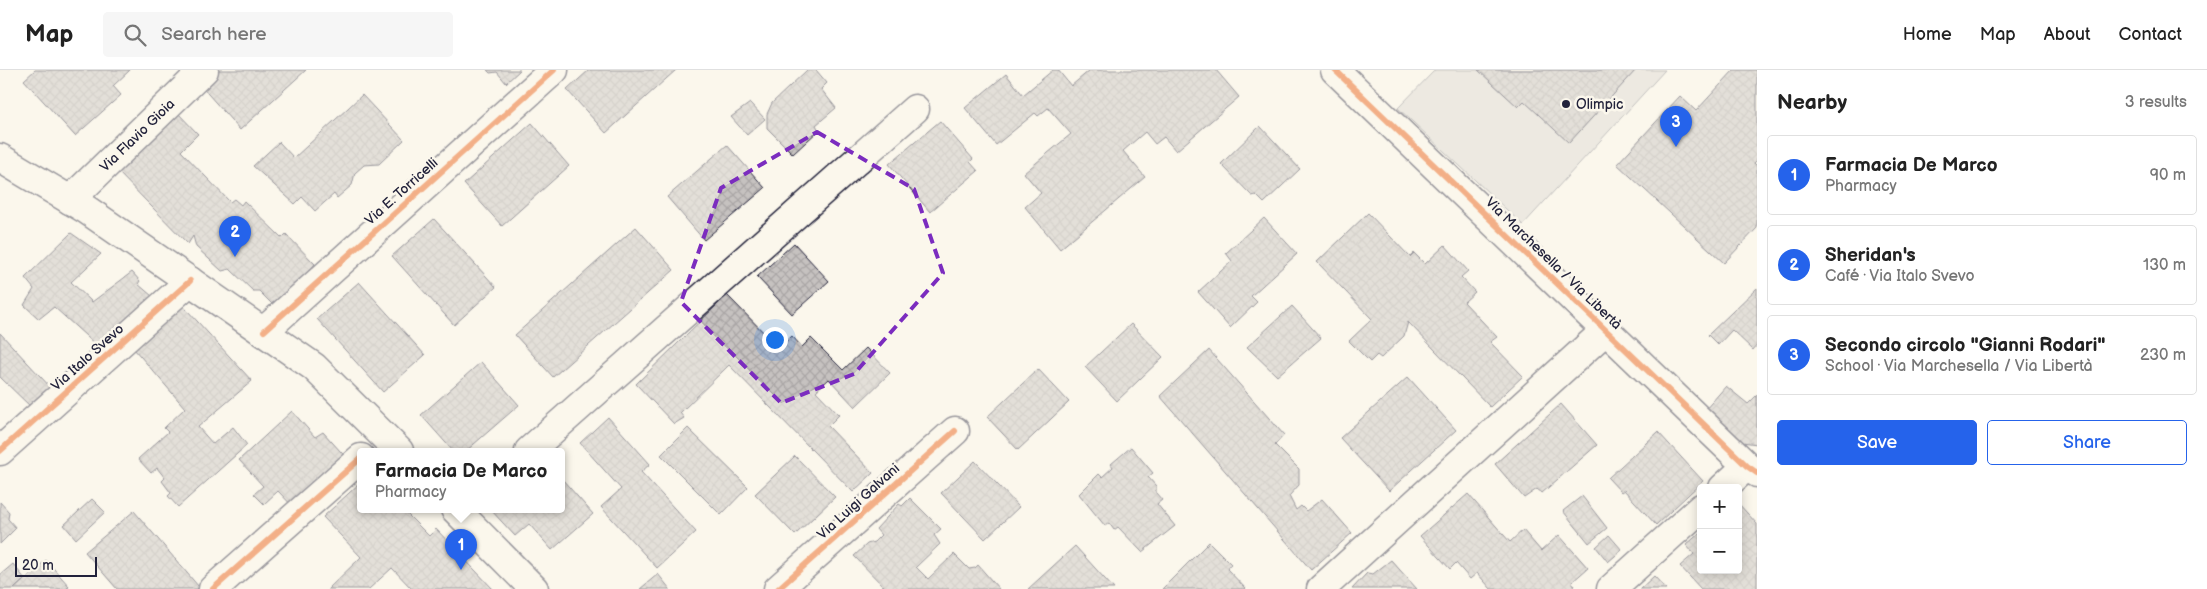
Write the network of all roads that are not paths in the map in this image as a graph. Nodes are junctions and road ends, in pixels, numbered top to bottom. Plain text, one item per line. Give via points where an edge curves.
1 (204, 70) edge
2 (554, 70) edge
3 (1335, 70) edge
4 (915, 109) dead end
5 (0, 158) edge
6 (70, 200) junction
7 (190, 281) junction
8 (1606, 330) junction
9 (264, 331) junction
10 (955, 431) dead end
11 (384, 446) edge
12 (533, 448) edge
13 (0, 451) edge
14 (357, 462) edge
15 (1752, 470) edge
16 (1729, 484) edge
17 (1697, 512) edge
18 (462, 513) edge
19 (213, 589) edge
20 (534, 589) edge
21 (778, 589) edge
22 (1321, 589) edge
23 (1611, 589) edge

1 - 6 street, Via Flavio Gioia
2 - 9 street, Via E. Torricelli
3 - 8 street, Via Marchesella / Via Libertà
4 - 12 street
5 - 6 street
6 - 7 street
7 - 9 street
7 - 13 street, Via Italo Svevo
8 - 15 street, Via Marchesella / Via Libertà
8 - 22 street
9 - 11 street via 314,367
10 - 21 street, Via Luigi Galvani
14 - 19 street
15 - 16 street
17 - 23 street
18 - 20 street

